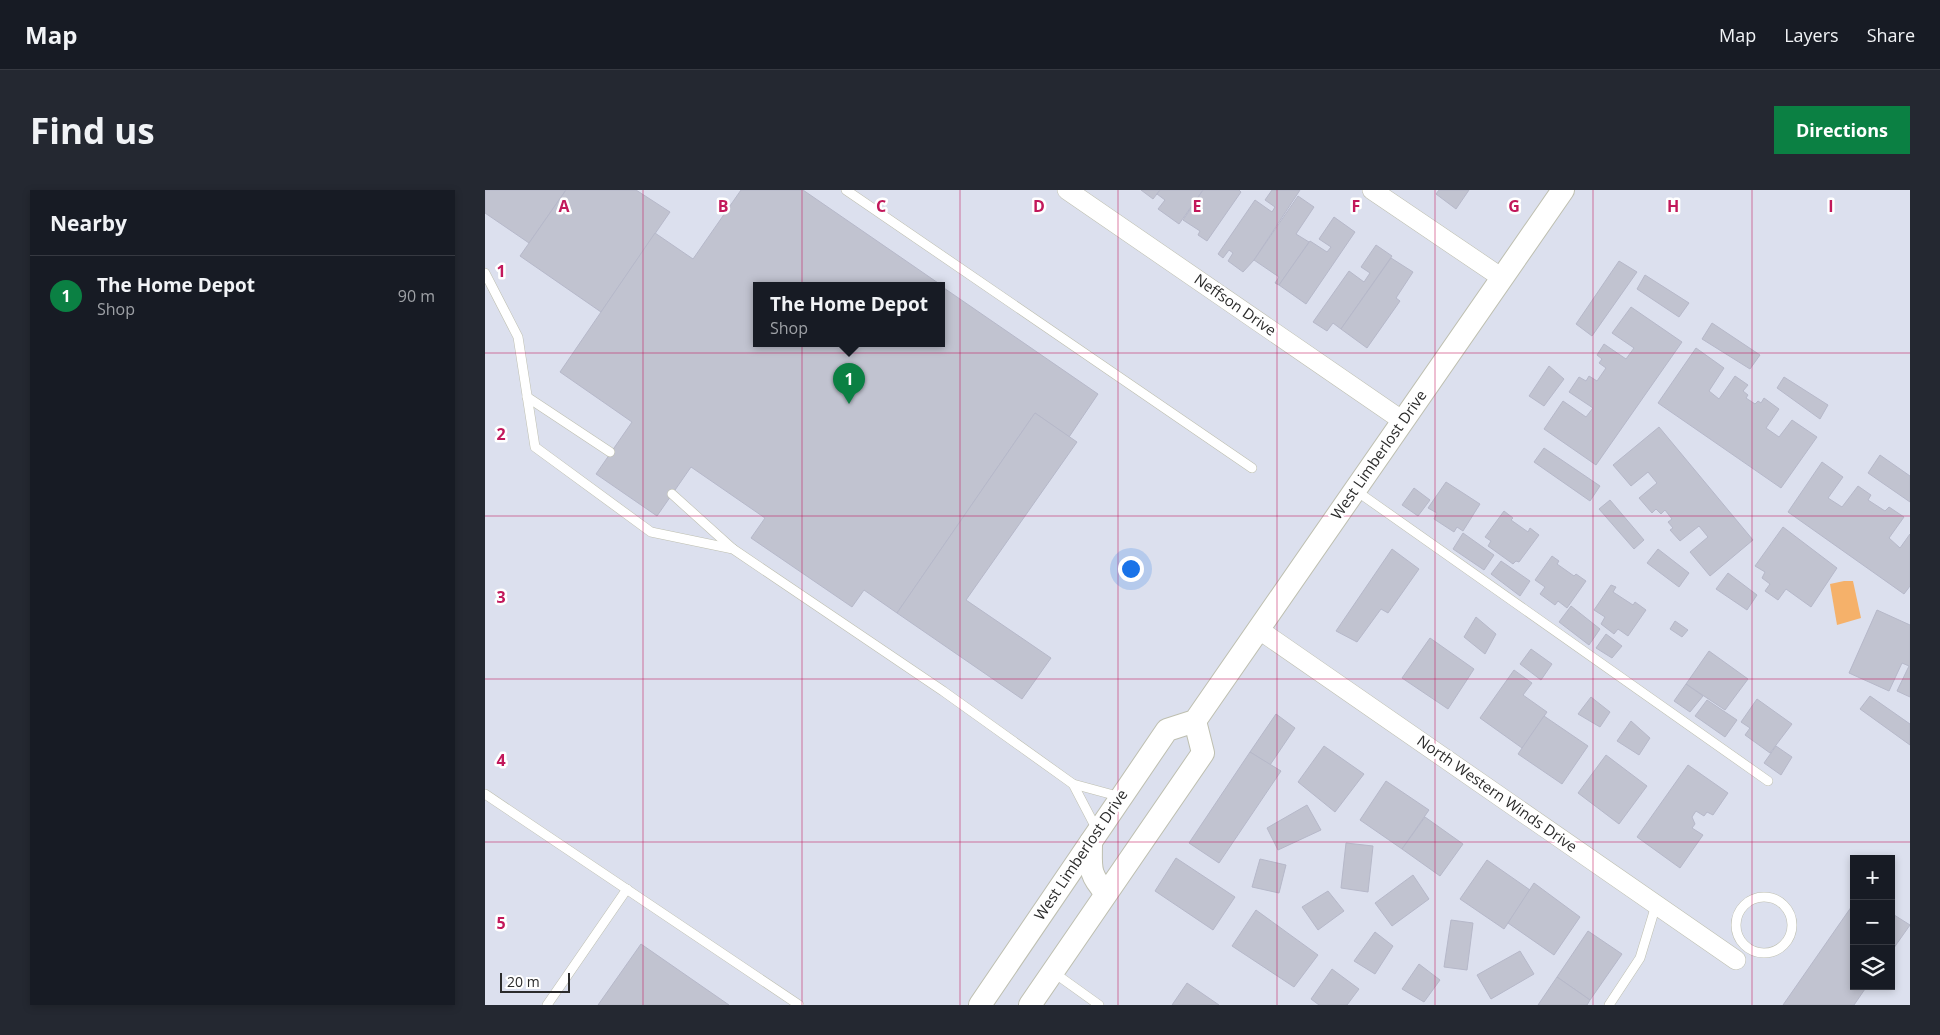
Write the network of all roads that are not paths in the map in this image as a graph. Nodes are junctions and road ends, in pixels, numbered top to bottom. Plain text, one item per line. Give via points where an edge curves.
1 (846, 190) edge
2 (1067, 190) edge
3 (1372, 190) edge
4 (1563, 190) edge
5 (485, 273) edge
6 (1502, 278) junction
7 (527, 397) junction
8 (1403, 421) junction
9 (610, 452) dead end
10 (1252, 468) dead end
11 (1355, 490) junction
12 (672, 494) dead end
13 (733, 549) junction
14 (1258, 629) junction
15 (1195, 721) junction
16 (1768, 781) dead end
17 (1073, 784) junction
18 (485, 794) edge
19 (1121, 797) junction
20 (1094, 837) junction
21 (627, 889) junction
22 (1107, 893) junction
23 (1656, 905) junction
24 (1742, 908) joint
25 (1736, 960) dead end
26 (1053, 972) junction
27 (547, 1005) edge
28 (799, 1005) edge
29 (980, 1005) edge
30 (1030, 1005) edge
31 (1099, 1005) edge
32 (1609, 1005) edge

1 - 10 lane
2 - 8 street, Neffson Drive
3 - 6 street
4 - 6 street, West Limberlost Drive
5 - 7 lane via 518,338
6 - 8 street, West Limberlost Drive
7 - 9 lane
7 - 13 lane via 535,447 542,453 651,532
8 - 11 street, West Limberlost Drive
11 - 14 street, West Limberlost Drive
11 - 16 lane
12 - 13 lane
13 - 17 lane via 943,691
14 - 15 street, West Limberlost Drive
14 - 23 street, North Western Winds Drive
15 - 19 street, West Limberlost Drive via 1167,730
15 - 22 street via 1203,753
17 - 19 lane
17 - 20 lane
18 - 21 lane
19 - 20 street, West Limberlost Drive
20 - 22 street via 1091,871 1095,881
20 - 29 street, West Limberlost Drive
21 - 27 lane
21 - 28 lane
22 - 26 street
23 - 25 street, North Western Winds Drive
23 - 32 lane via 1640,958
24 - 24 lane via 1737,928 1746,946 1765,953 1785,945 1793,925 1785,906 1767,897 1753,900
26 - 30 street
26 - 31 lane

